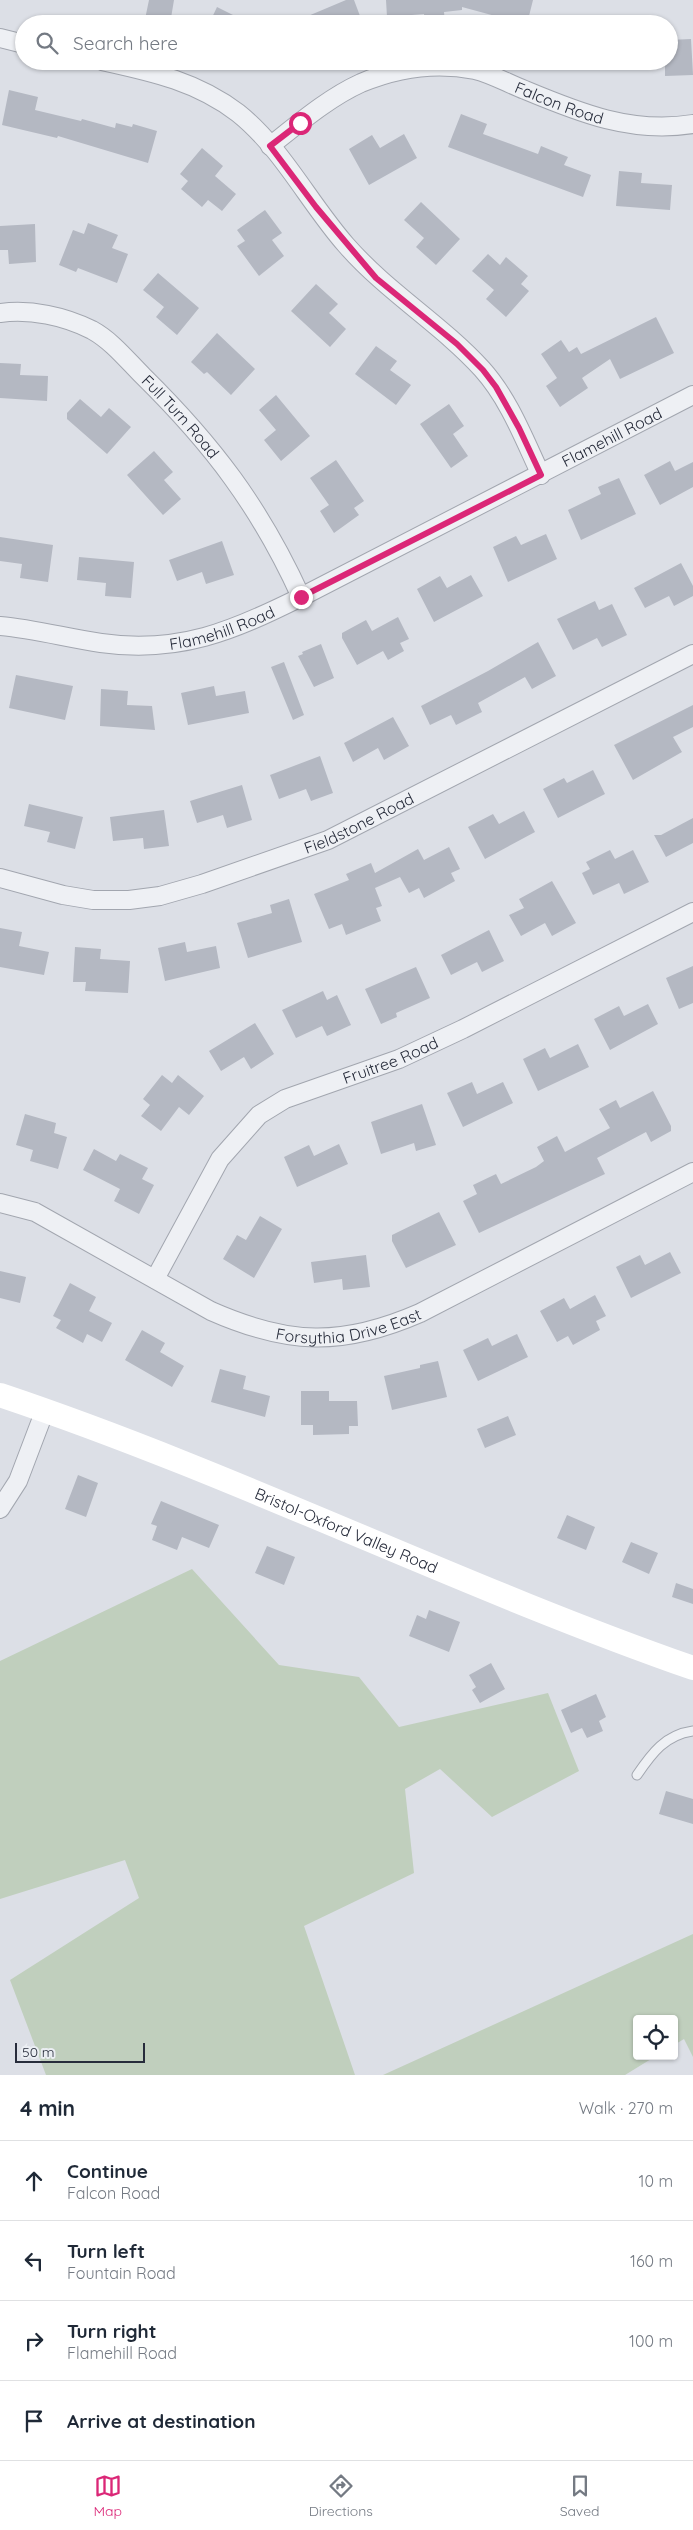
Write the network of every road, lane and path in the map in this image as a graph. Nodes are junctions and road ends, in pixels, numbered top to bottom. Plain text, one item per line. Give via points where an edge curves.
1 (0, 38) edge
2 (15, 42) edge
3 (144, 70) edge
4 (401, 70) edge
5 (472, 70) edge
6 (693, 124) edge
7 (270, 146) junction
8 (0, 313) edge
9 (693, 395) edge
10 (541, 475) junction
11 (301, 597) junction
12 (0, 626) edge
13 (693, 654) edge
14 (0, 878) edge
15 (693, 912) edge
16 (693, 1172) edge
17 (0, 1203) edge
18 (154, 1279) junction
19 (0, 1395) edge
20 (46, 1410) junction
21 (0, 1509) edge
22 (693, 1668) edge
23 (693, 1731) edge
24 (637, 1775) dead end

1 - 2 street
3 - 7 street via 194,86 239,114
4 - 7 street, Falcon Road via 359,84 339,95
5 - 6 street, Falcon Road via 574,110 620,123 655,128
7 - 10 street via 322,215 376,278 457,344 483,370 519,428
8 - 11 street, Full Turn Road via 37,312 66,319 110,343 223,463 274,540
9 - 10 street, Flamehill Road
10 - 11 street, Flamehill Road
11 - 12 street, Flamehill Road via 246,625 172,644 102,643
13 - 14 street, Fieldstone Road via 328,840 212,881 160,896 92,900
15 - 18 street, Fruitree Road via 399,1059 285,1099 259,1115 220,1159
16 - 18 street, Forsythia Drive East via 420,1313 393,1325 353,1335 324,1338 268,1332 211,1311
17 - 18 street, Forsythia Drive East via 35,1212
19 - 20 main road, Bristol-Oxford Valley Road
20 - 21 street via 18,1481
20 - 22 main road, Bristol-Oxford Valley Road via 142,1445 469,1582
23 - 24 lane via 680,1733 655,1749

